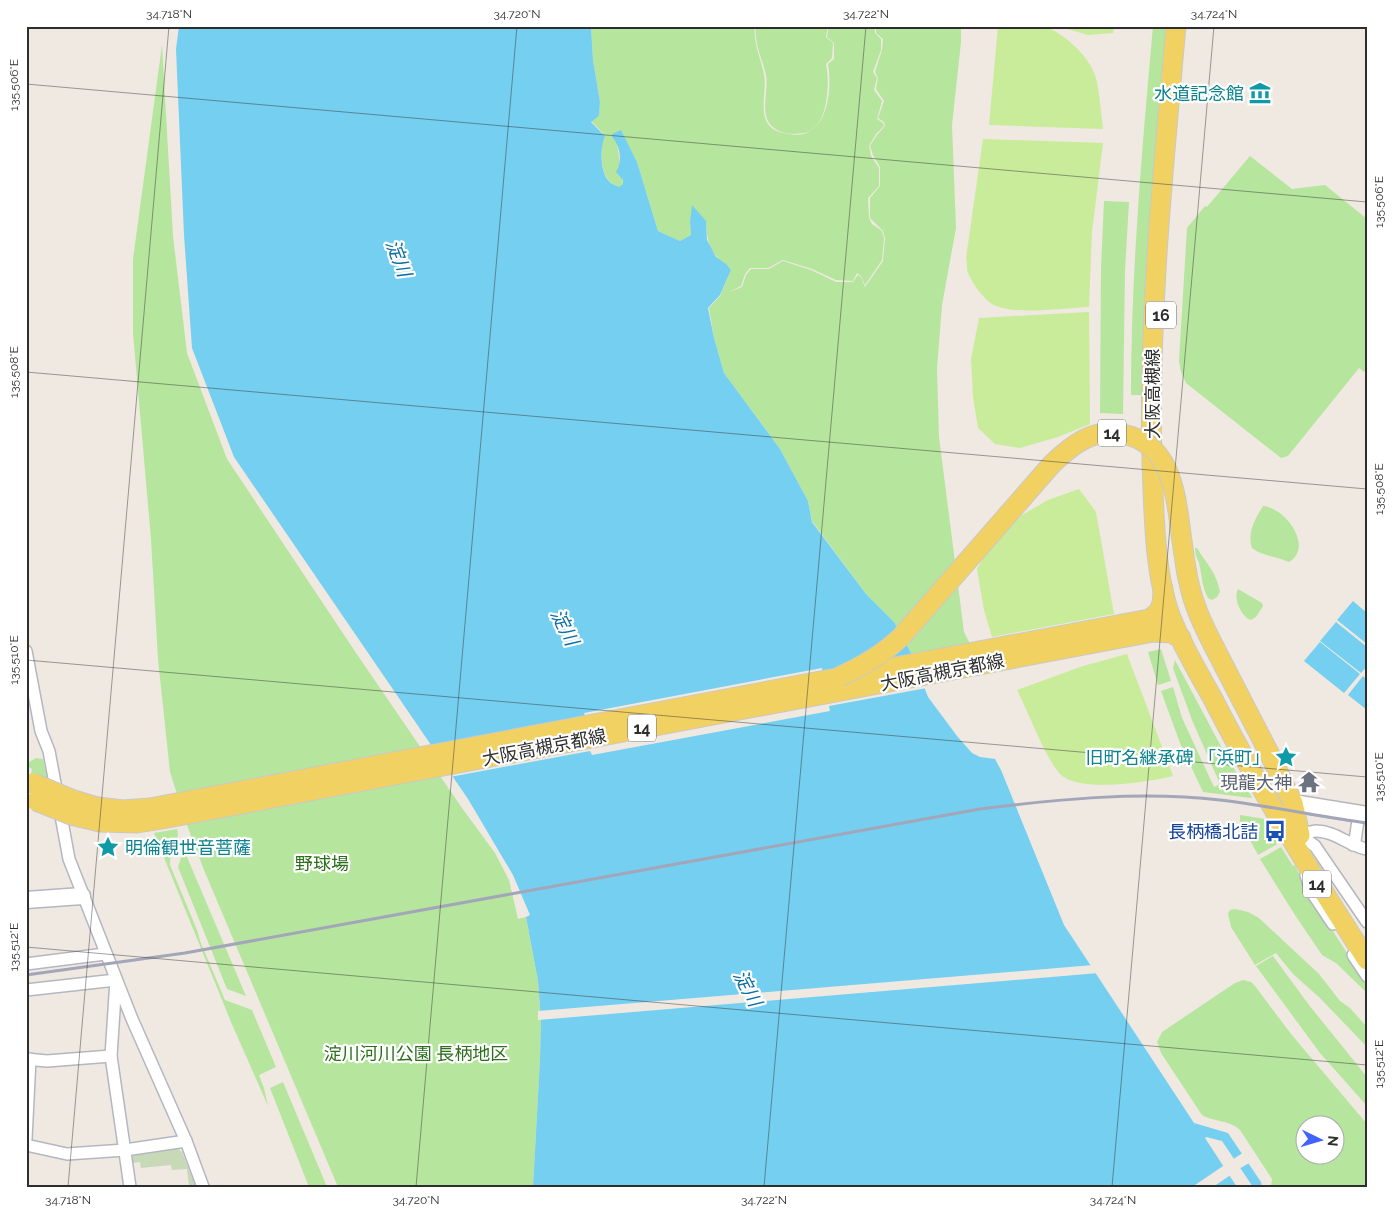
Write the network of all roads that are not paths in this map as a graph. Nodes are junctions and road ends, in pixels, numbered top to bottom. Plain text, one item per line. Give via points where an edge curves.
1 (1176, 26) edge
2 (1185, 26) edge
3 (1162, 589) junction
4 (1174, 610) junction
5 (1151, 626) junction
6 (1181, 638) junction
7 (27, 657) edge
8 (839, 677) junction
9 (30, 790) edge
10 (1293, 803) junction
11 (1363, 814) edge
12 (128, 817) junction
13 (1300, 835) junction
14 (1353, 845) junction
15 (1367, 849) edge
16 (1299, 854) junction
17 (82, 896) junction
18 (26, 900) edge
19 (1367, 922) edge
20 (1367, 940) edge
21 (106, 954) junction
22 (1367, 960) edge
23 (26, 964) edge
24 (1367, 976) edge
25 (116, 980) junction
26 (26, 990) edge
27 (111, 1056) junction
28 (28, 1059) edge
29 (186, 1141) junction
30 (27, 1143) edge
31 (125, 1150) junction
32 (130, 1187) edge
33 (203, 1187) edge

1 - 3 main road, 大阪高槻線 / 16 via 1157,235 1151,349 1154,499
2 - 4 main road, 大阪高槻線 / 16 via 1166,235 1160,348 1165,525
3 - 4 main road, 大阪高槻線 / 16
3 - 5 main road via 1161,608
4 - 5 main road
4 - 6 main road, 大阪高槻線 / 16
4 - 13 main road, 大阪高槻京都線 / 14
5 - 6 main road, 大阪高槻京都線 / 14
5 - 8 main road, 大阪高槻京都線 / 14, bridge
5 - 12 main road, 大阪高槻京都線 / 14
6 - 16 main road, 14 via 1240,753
7 - 17 street via 69,859
8 - 10 main road, 大阪高槻京都線 / 14, bridge via 875,658 901,637 1063,453 1089,436 1124,434 1148,445 1161,458 1168,472 1176,497 1194,602
8 - 12 main road, 大阪高槻京都線 / 14 via 160,806
9 - 12 main road, 大阪高槻京都線 / 14, bridge via 71,815
10 - 11 main road
10 - 13 main road, 大阪高槻京都線 / 14
11 - 14 street
13 - 14 street via 1316,831
13 - 19 street via 1315,846
13 - 20 main road, 大阪高槻京都線 / 14
14 - 15 street
16 - 22 main road, 14
16 - 24 street via 1311,890
17 - 18 main road
17 - 21 street
21 - 23 street
21 - 25 street
25 - 26 street
25 - 27 street
25 - 29 street
27 - 28 street via 46,1061
27 - 31 street
28 - 30 street
29 - 31 street
29 - 33 street
30 - 31 street via 67,1154
31 - 32 street

